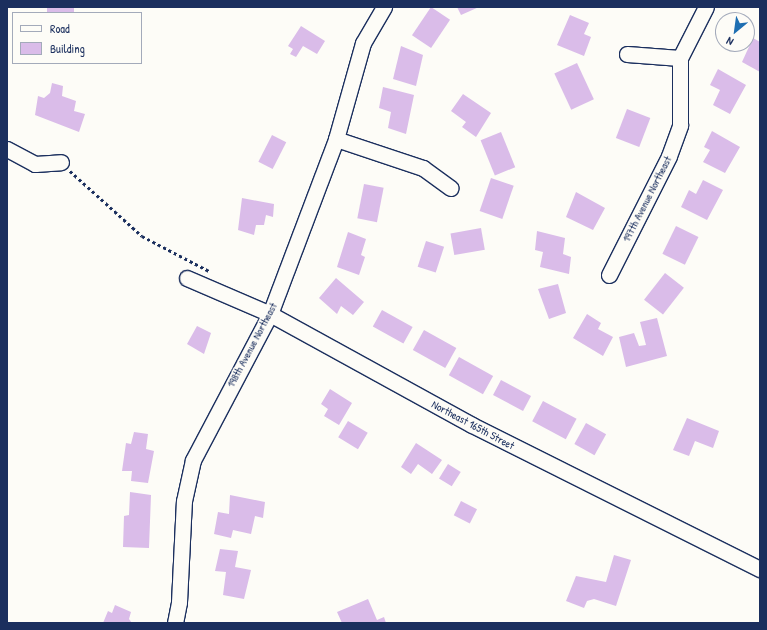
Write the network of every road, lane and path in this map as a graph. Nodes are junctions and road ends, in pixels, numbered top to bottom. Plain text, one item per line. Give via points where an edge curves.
1 (384, 7) edge
2 (706, 7) edge
3 (627, 54) dead end
4 (680, 58) junction
5 (336, 139) junction
6 (7, 149) edge
7 (60, 162) joint
8 (451, 188) dead end
9 (212, 272) dead end
10 (609, 275) dead end
11 (187, 278) dead end
12 (270, 314) junction
13 (760, 569) edge
14 (175, 623) edge

1 - 5 street, 198th Avenue Northeast via 362,43
2 - 4 street, 197th Avenue Northeast
3 - 4 street
4 - 10 street, 197th Avenue Northeast via 680,125 649,199
5 - 8 street via 422,168
5 - 12 street, 198th Avenue Northeast
6 - 7 street via 35,164
7 - 9 path via 142,236
11 - 12 street, Northeast 165th Street
12 - 13 street, Northeast 165th Street via 472,425
12 - 14 street, 198th Avenue Northeast via 193,460 184,501 179,602

